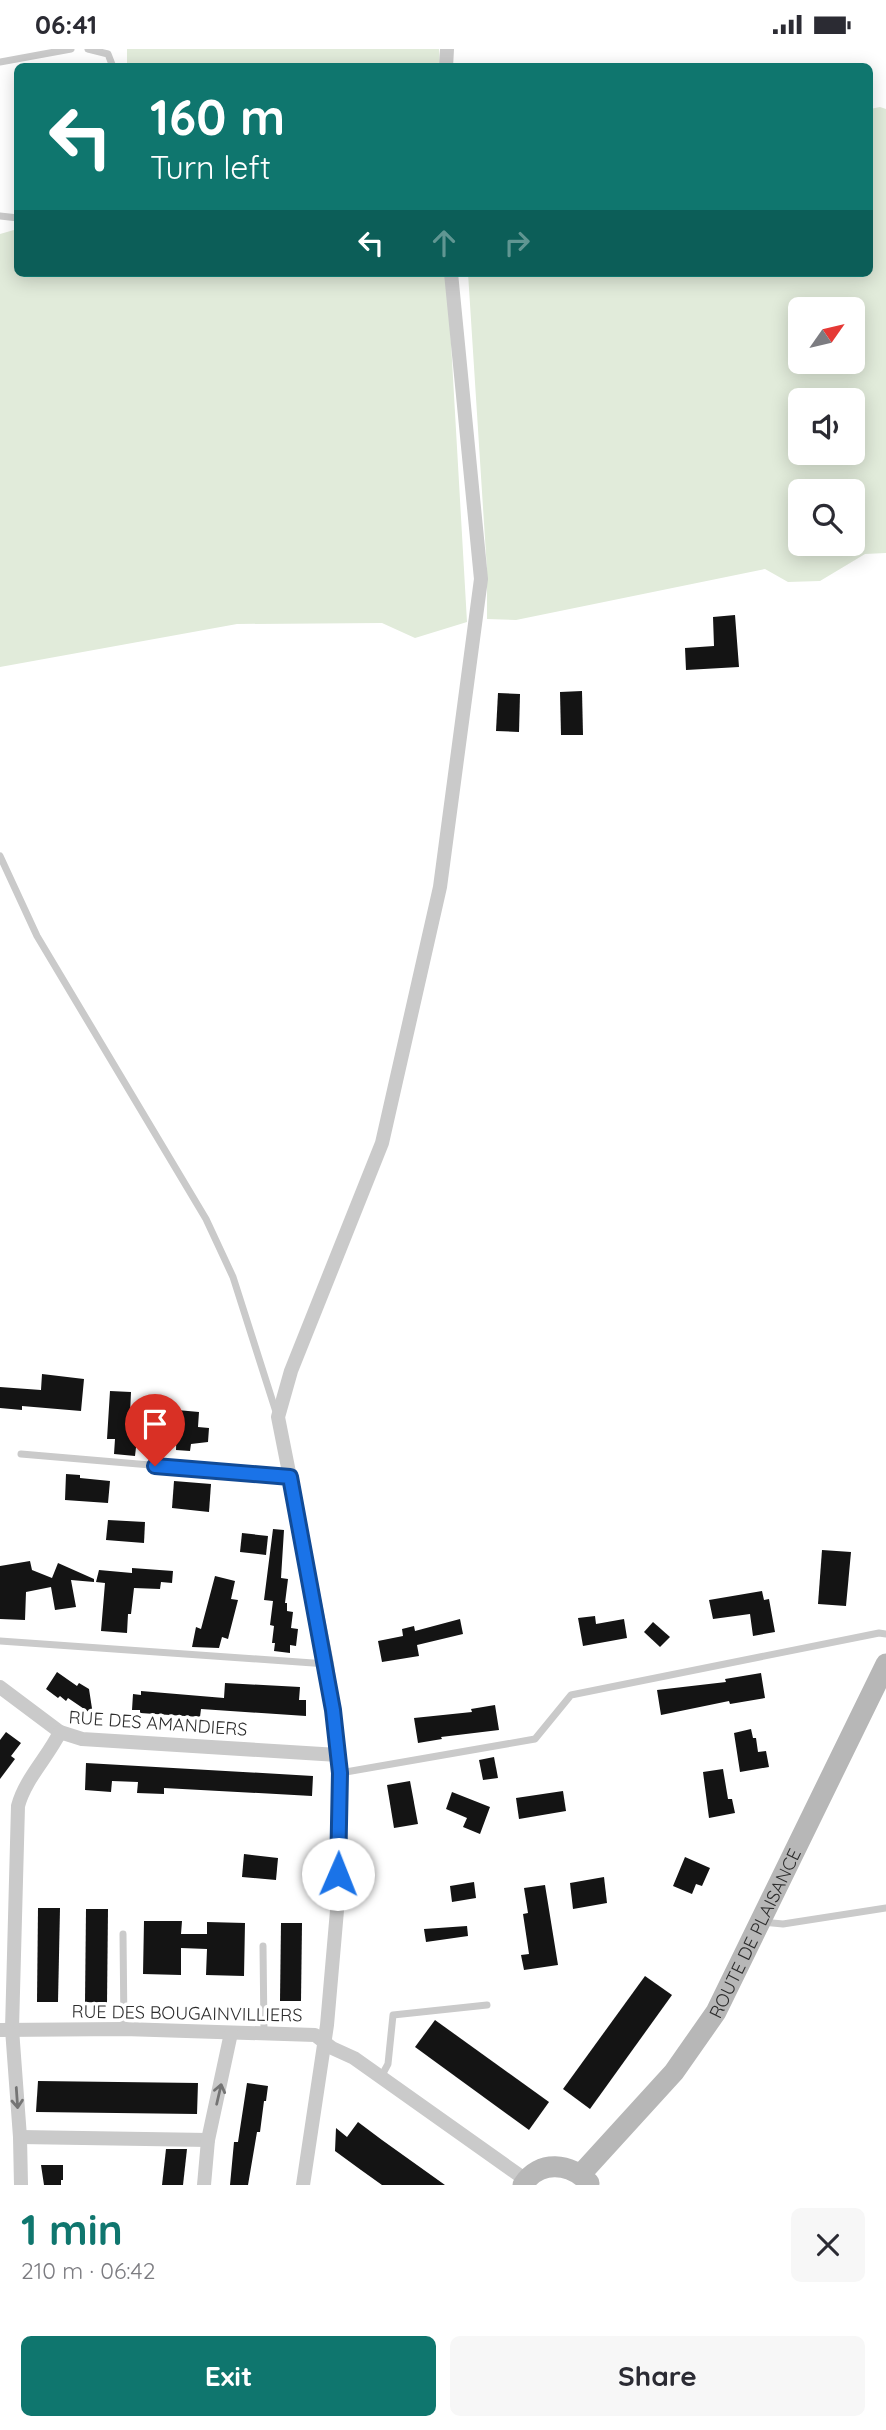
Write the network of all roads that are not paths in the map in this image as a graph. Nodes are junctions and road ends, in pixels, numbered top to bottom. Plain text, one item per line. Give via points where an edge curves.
1 (71, 49) edge
2 (88, 49) edge
3 (0, 62) edge
4 (111, 63) edge
5 (451, 277) edge
6 (0, 856) edge
7 (278, 1417) junction
8 (21, 1454) dead end
9 (290, 1477) junction
10 (886, 1634) edge
11 (0, 1641) edge
12 (327, 1664) junction
13 (886, 1664) edge
14 (0, 1687) edge
15 (60, 1732) junction
16 (338, 1755) junction
17 (340, 1773) junction
18 (886, 1908) edge
19 (760, 1921) junction
20 (123, 1934) dead end
21 (263, 1946) dead end
22 (487, 2005) dead end
23 (124, 2029) junction
24 (6, 2030) edge
25 (231, 2033) junction
26 (264, 2033) junction
27 (326, 2041) junction
28 (380, 2078) junction
29 (20, 2137) junction
30 (208, 2140) junction
31 (586, 2179) edge
32 (525, 2182) edge
33 (21, 2185) edge
34 (204, 2185) edge
35 (303, 2185) edge

1 - 3 lane
2 - 4 lane via 107,54
5 - 7 street via 481,579 440,887 382,1143 291,1371
6 - 7 lane via 37,936 206,1219 233,1277
7 - 9 street
8 - 9 lane
9 - 12 street
10 - 17 lane via 571,1695 536,1739
11 - 12 lane
12 - 16 street
13 - 19 main road, ROUTE DE PLAISANCE
14 - 15 street
15 - 16 street, RUE DES AMANDIERS via 82,1739
15 - 24 street, RUE DES AMANDIERS via 21,1793 18,1806
16 - 17 street
17 - 27 street via 338,1899
18 - 19 lane via 783,1924
19 - 31 main road, ROUTE DE PLAISANCE via 701,2035
20 - 23 lane
21 - 26 lane
22 - 28 lane via 393,2015 388,2064
23 - 24 street, RUE DES BOUGAINVILLIERS
23 - 25 street, RUE DES BOUGAINVILLIERS
24 -> 29 street, RUE DES AMANDIERS
25 - 26 street, RUE DES BOUGAINVILLIERS
30 -> 25 street
26 - 27 street, RUE DES BOUGAINVILLIERS via 315,2035
27 - 28 street, RUE DES BOUGAINVILLIERS
27 - 35 street
28 - 32 street, RUE DES BOUGAINVILLIERS
29 - 30 street
29 - 33 street, RUE DES AMANDIERS
30 - 34 street
31 - 32 main road via 567,2167 552,2166 538,2170

